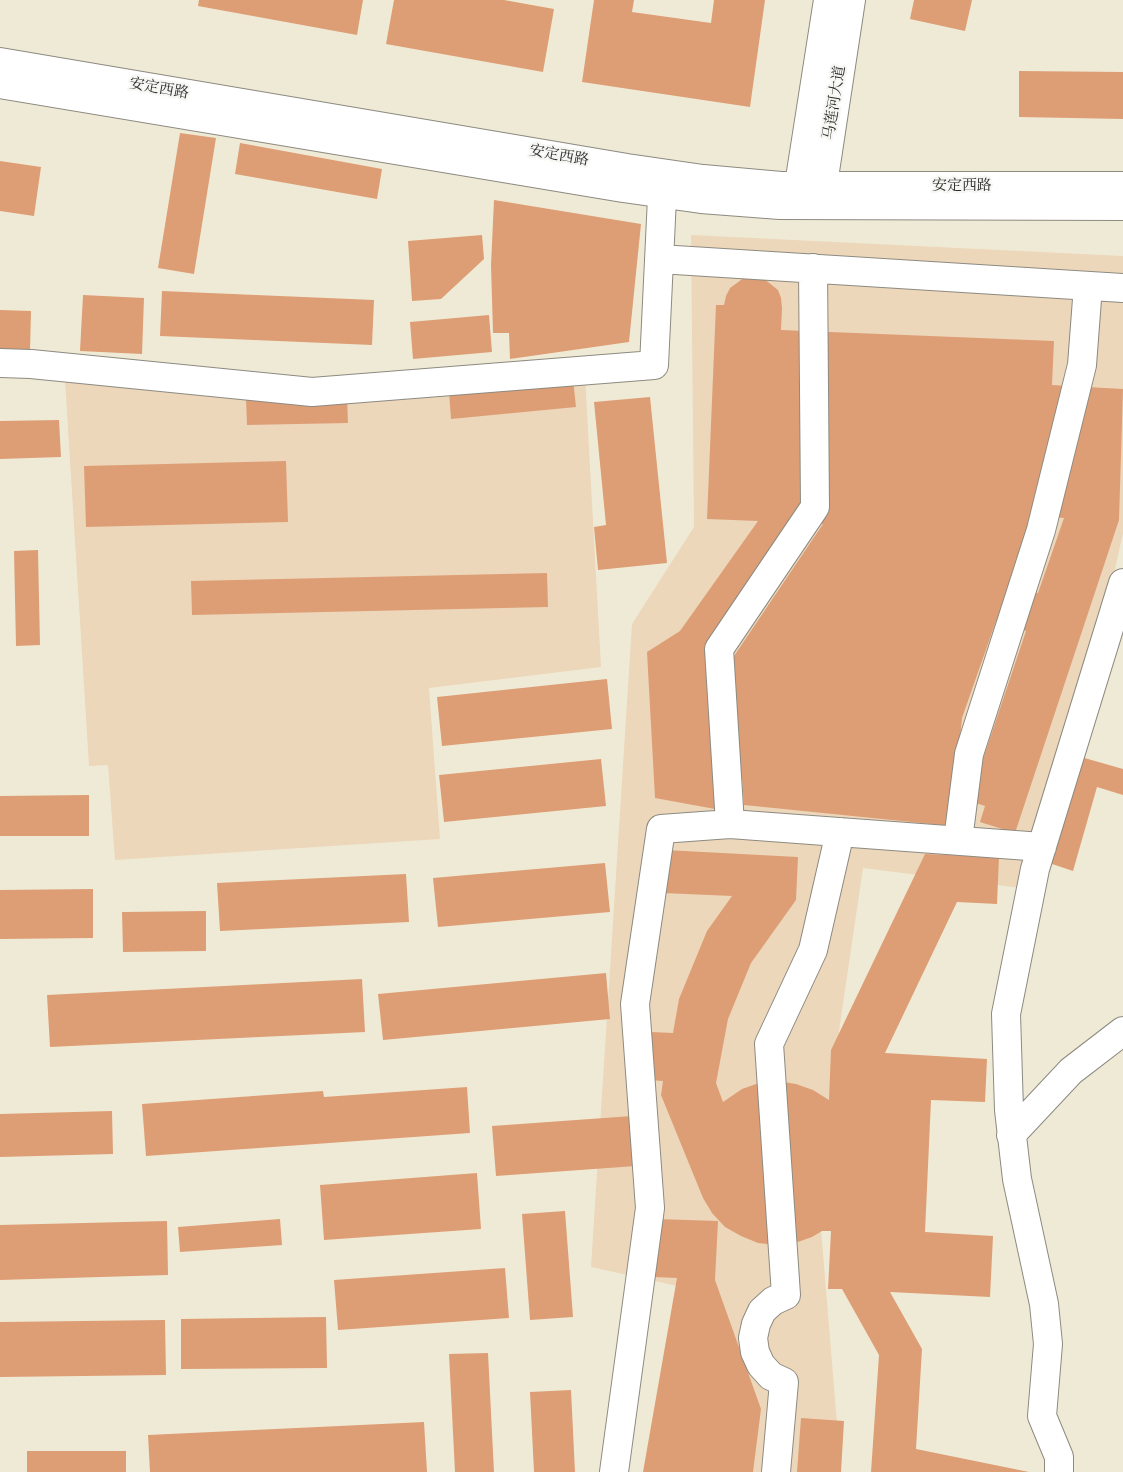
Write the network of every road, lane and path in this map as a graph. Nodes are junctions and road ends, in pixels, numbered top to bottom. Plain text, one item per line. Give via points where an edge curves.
1 (828, 0) edge
2 (851, 0) edge
3 (0, 62) edge
4 (0, 84) edge
5 (663, 183) junction
6 (1123, 186) edge
7 (809, 196) junction
8 (1123, 206) edge
9 (658, 259) junction
10 (813, 268) junction
11 (1088, 286) junction
12 (1123, 288) edge
13 (0, 363) edge
14 (1123, 583) edge
15 (730, 824) junction
16 (840, 832) junction
17 (958, 840) junction
18 (1042, 846) junction
19 (1123, 1031) edge
20 (1011, 1135) junction
21 (614, 1472) edge
22 (776, 1472) edge
23 (1058, 1472) edge

1 - 7 street, 马莲河大道
2 - 7 street, 马莲河大道
3 - 5 street, 安定西路
4 - 5 street, 安定西路
5 - 7 street, 安定西路 via 703,179 781,186
5 - 9 street
6 - 7 street, 安定西路
7 - 8 street, 安定西路
9 - 10 street
9 - 13 street via 654,365 312,392
10 - 11 street
10 - 15 street via 815,507 719,649
11 - 12 street
11 - 17 street via 1082,366 1041,530 969,754
14 - 18 street
15 - 16 street
15 - 21 street via 661,829 635,1004 650,1208
16 - 17 street
16 - 22 street via 813,950 769,1044 786,1295 762,1311 753,1338 761,1365 771,1376 784,1382
17 - 18 street
18 - 20 street via 1006,1014
19 - 20 street via 1071,1071
20 - 23 street via 1017,1179 1044,1304 1048,1344 1042,1416 1059,1457

